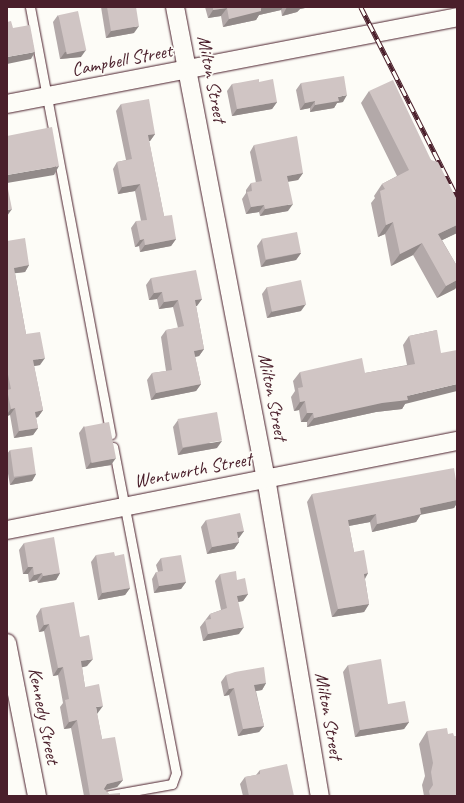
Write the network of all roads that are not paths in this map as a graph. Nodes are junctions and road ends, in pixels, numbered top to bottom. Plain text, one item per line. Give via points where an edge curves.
1 (30, 7) edge
2 (175, 7) edge
3 (457, 17) edge
4 (188, 70) junction
5 (48, 97) junction
6 (7, 104) edge
7 (457, 441) edge
8 (266, 478) junction
9 (124, 507) junction
10 (7, 530) edge
11 (7, 542) edge
12 (7, 643) edge
13 (37, 796) edge
14 (105, 796) edge
15 (320, 796) edge

1 - 5 lane
2 - 4 street, Milton Street
3 - 4 street, Campbell Street
4 - 5 street, Campbell Street
4 - 8 street, Milton Street
5 - 6 street, Campbell Street
5 - 9 lane
7 - 8 street, Wentworth Street
8 - 9 street, Wentworth Street
8 - 15 street, Milton Street
9 - 10 street, Wentworth Street
9 - 14 lane via 176,773 172,784
10 - 11 street
12 - 13 street, Kennedy Street

